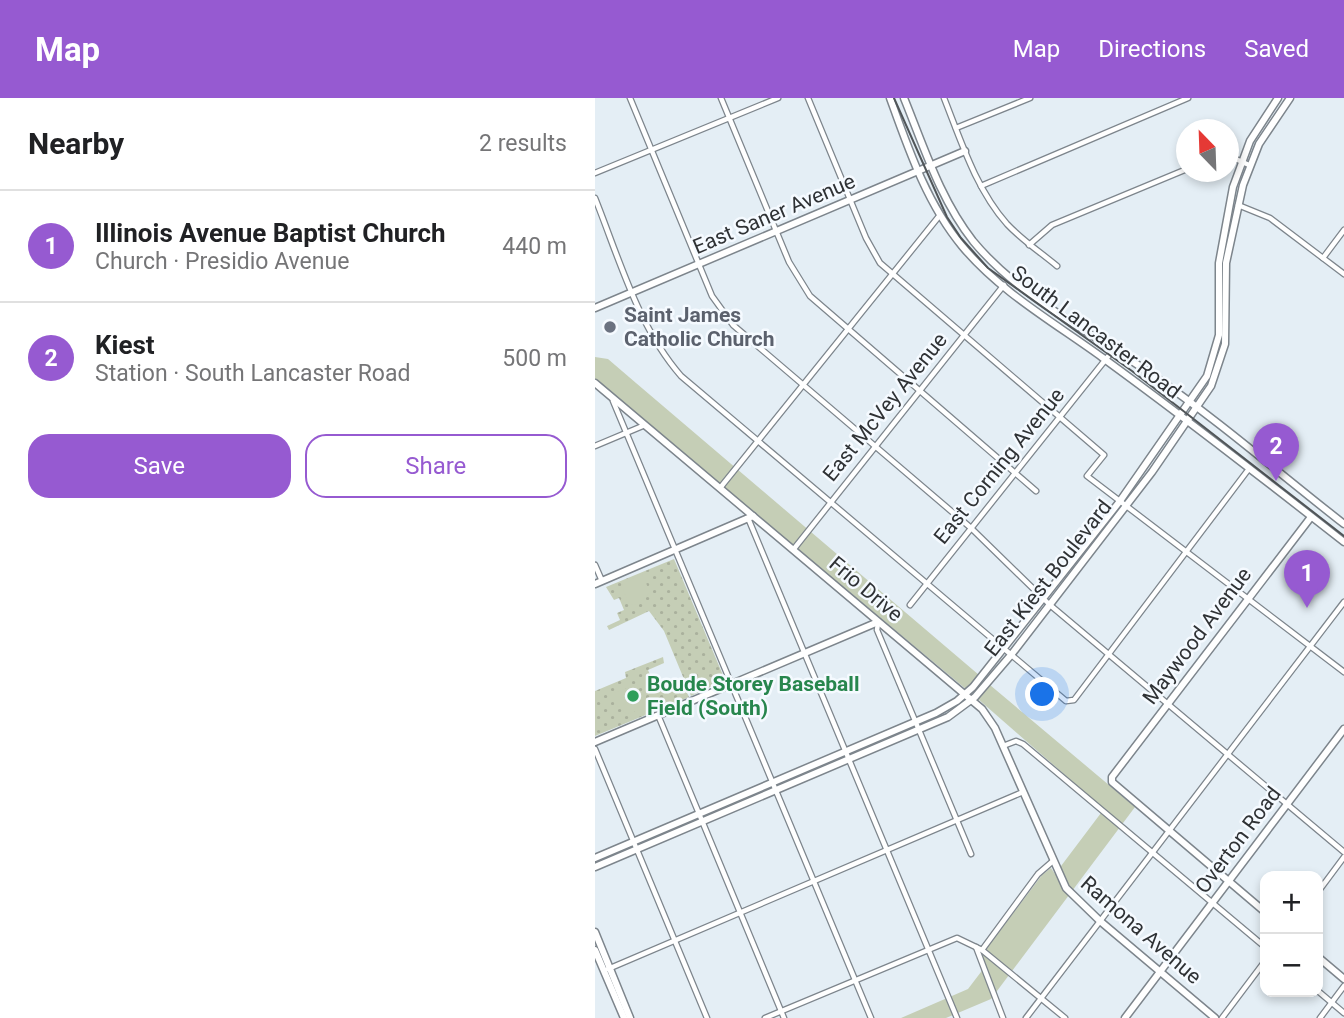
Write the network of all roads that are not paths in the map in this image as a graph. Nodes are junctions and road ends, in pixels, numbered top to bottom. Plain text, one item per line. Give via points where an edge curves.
1 (630, 98) edge
2 (721, 98) edge
3 (778, 98) edge
4 (808, 98) edge
5 (890, 98) edge
6 (904, 98) edge
7 (944, 98) edge
8 (1030, 98) edge
9 (1188, 98) edge
10 (1278, 98) edge
11 (1290, 98) edge
12 (729, 118) junction
13 (956, 128) junction
14 (652, 150) junction
15 (965, 151) junction
16 (1241, 160) junction
17 (932, 165) junction
18 (1249, 165) junction
19 (920, 170) junction
20 (595, 173) edge
21 (1176, 174) edge
22 (981, 186) junction
23 (595, 198) edge
24 (851, 200) junction
25 (1230, 203) junction
26 (1238, 205) junction
27 (940, 215) junction
28 (1344, 230) edge
29 (776, 231) junction
30 (1225, 242) junction
31 (1029, 244) junction
32 (1323, 258) junction
33 (699, 265) junction
34 (1057, 266) dead end
35 (890, 274) junction
36 (1344, 275) edge
37 (1004, 285) junction
38 (634, 292) junction
39 (595, 308) edge
40 (845, 329) junction
41 (964, 336) junction
42 (1114, 349) junction
43 (1105, 360) junction
44 (595, 383) edge
45 (801, 385) junction
46 (919, 391) junction
47 (612, 397) junction
48 (1188, 402) junction
49 (1197, 408) junction
50 (1178, 415) junction
51 (1060, 417) junction
52 (1187, 422) junction
53 (645, 425) junction
54 (626, 433) junction
55 (758, 440) junction
56 (595, 446) edge
57 (875, 447) junction
58 (1248, 470) junction
59 (1016, 473) junction
60 (720, 488) junction
61 (1036, 491) dead end
62 (1119, 501) junction
63 (830, 502) junction
64 (1127, 506) junction
65 (751, 517) junction
66 (1311, 517) junction
67 (1344, 524) edge
68 (971, 528) junction
69 (1344, 542) edge
70 (675, 550) junction
71 (793, 550) junction
72 (1186, 552) junction
73 (595, 565) edge
74 (598, 582) edge
75 (927, 584) junction
76 (1248, 599) junction
77 (1344, 602) edge
78 (1047, 603) junction
79 (910, 605) dead end
80 (878, 622) junction
81 (1311, 646) junction
82 (1005, 649) junction
83 (804, 653) junction
84 (1108, 654) junction
85 (1011, 655) junction
86 (1344, 672) edge
87 (731, 684) junction
88 (965, 695) junction
89 (972, 701) junction
90 (1168, 704) junction
91 (657, 715) junction
92 (916, 722) junction
93 (1344, 729) edge
94 (919, 730) junction
95 (595, 742) edge
96 (1003, 746) junction
97 (595, 750) edge
98 (846, 751) junction
99 (1226, 756) junction
100 (849, 759) junction
101 (772, 783) junction
102 (776, 791) junction
103 (1023, 792) junction
104 (1286, 806) junction
105 (699, 814) junction
106 (957, 820) junction
107 (703, 822) junction
108 (1169, 831) junction
109 (634, 842) junction
110 (637, 850) junction
111 (886, 850) junction
112 (1152, 853) junction
113 (971, 854) dead end
114 (1344, 855) edge
115 (595, 858) edge
116 (1053, 862) junction
117 (595, 867) edge
118 (814, 881) junction
119 (1229, 881) junction
120 (1323, 885) edge
121 (1212, 903) junction
122 (1260, 908) edge
123 (740, 912) junction
124 (1100, 921) junction
125 (595, 932) edge
126 (675, 940) junction
127 (1260, 943) edge
128 (975, 946) junction
129 (928, 949) junction
130 (595, 950) edge
131 (982, 950) junction
132 (1323, 961) edge
133 (1260, 968) edge
134 (606, 970) junction
135 (1160, 972) junction
136 (1344, 979) edge
137 (855, 980) junction
138 (1344, 986) edge
139 (1323, 996) edge
140 (1041, 999) junction
141 (1331, 1003) junction
142 (781, 1011) junction
143 (1344, 1013) edge
144 (624, 1018) edge
145 (630, 1018) edge
146 (707, 1018) edge
147 (765, 1018) edge
148 (784, 1018) edge
149 (871, 1018) edge
150 (957, 1018) edge
151 (1003, 1018) edge
152 (1026, 1018) edge
153 (1065, 1018) edge
154 (1125, 1018) edge
155 (1215, 1018) edge
156 (1222, 1018) edge
157 (1319, 1018) edge

1 - 14 street
2 - 12 street
3 - 12 street
4 - 24 street
5 - 19 main road, South Lancaster Road
6 - 17 main road, South Lancaster Road
7 - 13 street
8 - 13 street
9 - 22 street
10 - 16 main road, East Kiest Boulevard
11 - 18 main road, East Kiest Boulevard
12 - 14 street
12 - 29 street
13 - 15 street
14 - 20 street
14 - 33 street
15 - 17 main road, East Saner Avenue
15 - 22 street
16 - 18 street
16 - 25 main road, East Kiest Boulevard
17 - 19 main road, East Saner Avenue
17 - 42 main road, South Lancaster Road via 953,211 989,258 1058,313
18 - 26 main road, East Kiest Boulevard
19 - 24 main road, East Saner Avenue
19 - 27 main road, South Lancaster Road
21 - 31 street via 1052,225
22 - 31 street via 1001,216
23 - 38 street
24 - 29 main road, East Saner Avenue
24 - 35 street via 872,251
25 - 26 main road
25 - 30 main road, East Kiest Boulevard
26 - 30 main road, East Kiest Boulevard
26 - 32 street via 1270,218
27 - 35 street
27 - 37 main road, South Lancaster Road via 971,256
28 - 32 street
29 - 33 main road, East Saner Avenue
29 - 40 street via 801,285
30 - 48 main road, East Kiest Boulevard via 1219,335 1207,376
30 - 49 main road, East Kiest Boulevard via 1225,344 1214,380
31 - 34 street
32 - 36 street
33 - 38 main road, East Saner Avenue
33 - 45 street via 712,296 733,325
35 - 40 street
35 - 41 street
37 - 41 street, East McVey Avenue
37 - 43 main road, South Lancaster Road
38 - 39 main road, East Saner Avenue
38 - 55 street via 671,364
40 - 45 street
40 - 46 street
41 - 46 street, East McVey Avenue
41 - 51 street
42 - 43 street, East Corning Avenue
42 - 48 main road, South Lancaster Road
43 - 50 main road, South Lancaster Road
43 - 51 street, East Corning Avenue
44 - 47 main road, Frio Drive
45 - 55 street
45 - 57 street
46 - 57 street, East McVey Avenue
46 - 59 street
47 - 53 main road, Frio Drive
47 - 54 street
48 - 49 main road, South Lancaster Road
48 - 50 main road, East Kiest Boulevard
49 - 52 main road, East Kiest Boulevard
49 - 67 main road, South Lancaster Road
50 - 52 main road, South Lancaster Road
50 - 62 main road, East Kiest Boulevard
51 - 59 street, East Corning Avenue
51 - 62 street via 1104,455 1087,476
52 - 58 main road, South Lancaster Road
52 - 64 main road, East Kiest Boulevard
53 - 54 street
53 - 60 main road, Frio Drive
54 - 56 street
54 - 70 street
55 - 60 street
55 - 63 street
57 - 63 street, East McVey Avenue
57 - 68 street
58 - 66 main road, South Lancaster Road
58 - 72 street
59 - 61 street
59 - 68 street, East Corning Avenue
60 - 65 main road, Frio Drive
62 - 64 street
62 - 78 main road, East Kiest Boulevard
63 - 71 street, East McVey Avenue
63 - 75 street
64 - 72 street
64 - 78 main road, East Kiest Boulevard
65 - 70 main road
65 - 71 main road, Frio Drive
65 - 83 street
66 - 69 main road, South Lancaster Road
66 - 76 main road, Maywood Avenue
68 - 75 street, East Corning Avenue
68 - 78 street
70 - 74 main road
70 - 87 street
71 - 80 main road, Frio Drive
72 - 76 street
72 - 84 street
73 - 74 street
75 - 79 street, East Corning Avenue
75 - 82 street
76 - 81 street
76 - 90 main road, Maywood Avenue
77 - 81 street
78 - 82 main road, East Kiest Boulevard
78 - 84 street
78 - 85 main road, East Kiest Boulevard
80 - 83 main road
80 - 88 main road, Frio Drive
80 - 92 street via 877,630
81 - 86 street
81 - 99 street
82 - 85 street
82 - 88 main road, East Kiest Boulevard
83 - 87 main road
83 - 98 street
84 - 85 street via 1072,701 1066,701
84 - 90 street
85 - 89 main road, East Kiest Boulevard
87 - 91 main road
87 - 101 street
88 - 89 main road, Frio Drive
88 - 92 main road, East Kiest Boulevard
89 - 94 main road, East Kiest Boulevard
89 - 96 main road, Frio Drive via 990,719
90 - 99 street
90 - 108 main road, Maywood Avenue via 1112,782
91 - 95 main road
91 - 105 street
92 - 94 street
92 - 98 main road, East Kiest Boulevard
93 - 104 main road, Overton Road
94 - 100 main road, East Kiest Boulevard
94 - 106 street
96 - 103 main road, Ramona Avenue
96 - 112 street via 1016,741 1023,744
97 - 109 street
98 - 100 street
98 - 101 main road, East Kiest Boulevard
99 - 104 street
99 - 108 street
100 - 102 main road, East Kiest Boulevard
100 - 111 street
101 - 102 street
101 - 105 main road, East Kiest Boulevard
102 - 107 main road, East Kiest Boulevard
102 - 118 street
103 - 106 street
103 - 116 main road, Ramona Avenue
104 - 114 street
104 - 119 main road, Overton Road
105 - 107 street
105 - 109 main road, East Kiest Boulevard
106 - 111 street
106 - 113 street
107 - 110 main road, East Kiest Boulevard
107 - 123 street
108 - 112 street
108 - 119 main road
109 - 110 street
109 - 115 main road, East Kiest Boulevard
110 - 117 main road, East Kiest Boulevard
110 - 126 street
111 - 118 street
111 - 129 street
112 - 121 street
112 - 124 street
114 - 120 street
116 - 124 main road, Ramona Avenue via 1071,894
116 - 131 street via 1038,874
118 - 123 street
118 - 137 street
119 - 121 main road, Overton Road
119 - 122 main road
121 - 127 street
121 - 135 main road, Overton Road
123 - 126 street
123 - 142 street
124 - 135 main road, Ramona Avenue
124 - 140 street
125 - 134 main road
126 - 134 street
126 - 146 street
128 - 129 street via 957,938
128 - 131 street
128 - 151 street
129 - 137 street
129 - 150 street
130 - 134 main road
131 - 140 street
132 - 136 main road
133 - 156 street
134 - 144 main road
134 - 145 main road
135 - 154 main road, Overton Road
135 - 155 main road, Ramona Avenue
137 - 142 street
137 - 149 street
138 - 141 street
139 - 141 street
140 - 152 street
140 - 153 street
141 - 143 street
141 - 157 street
142 - 147 street
142 - 148 street

